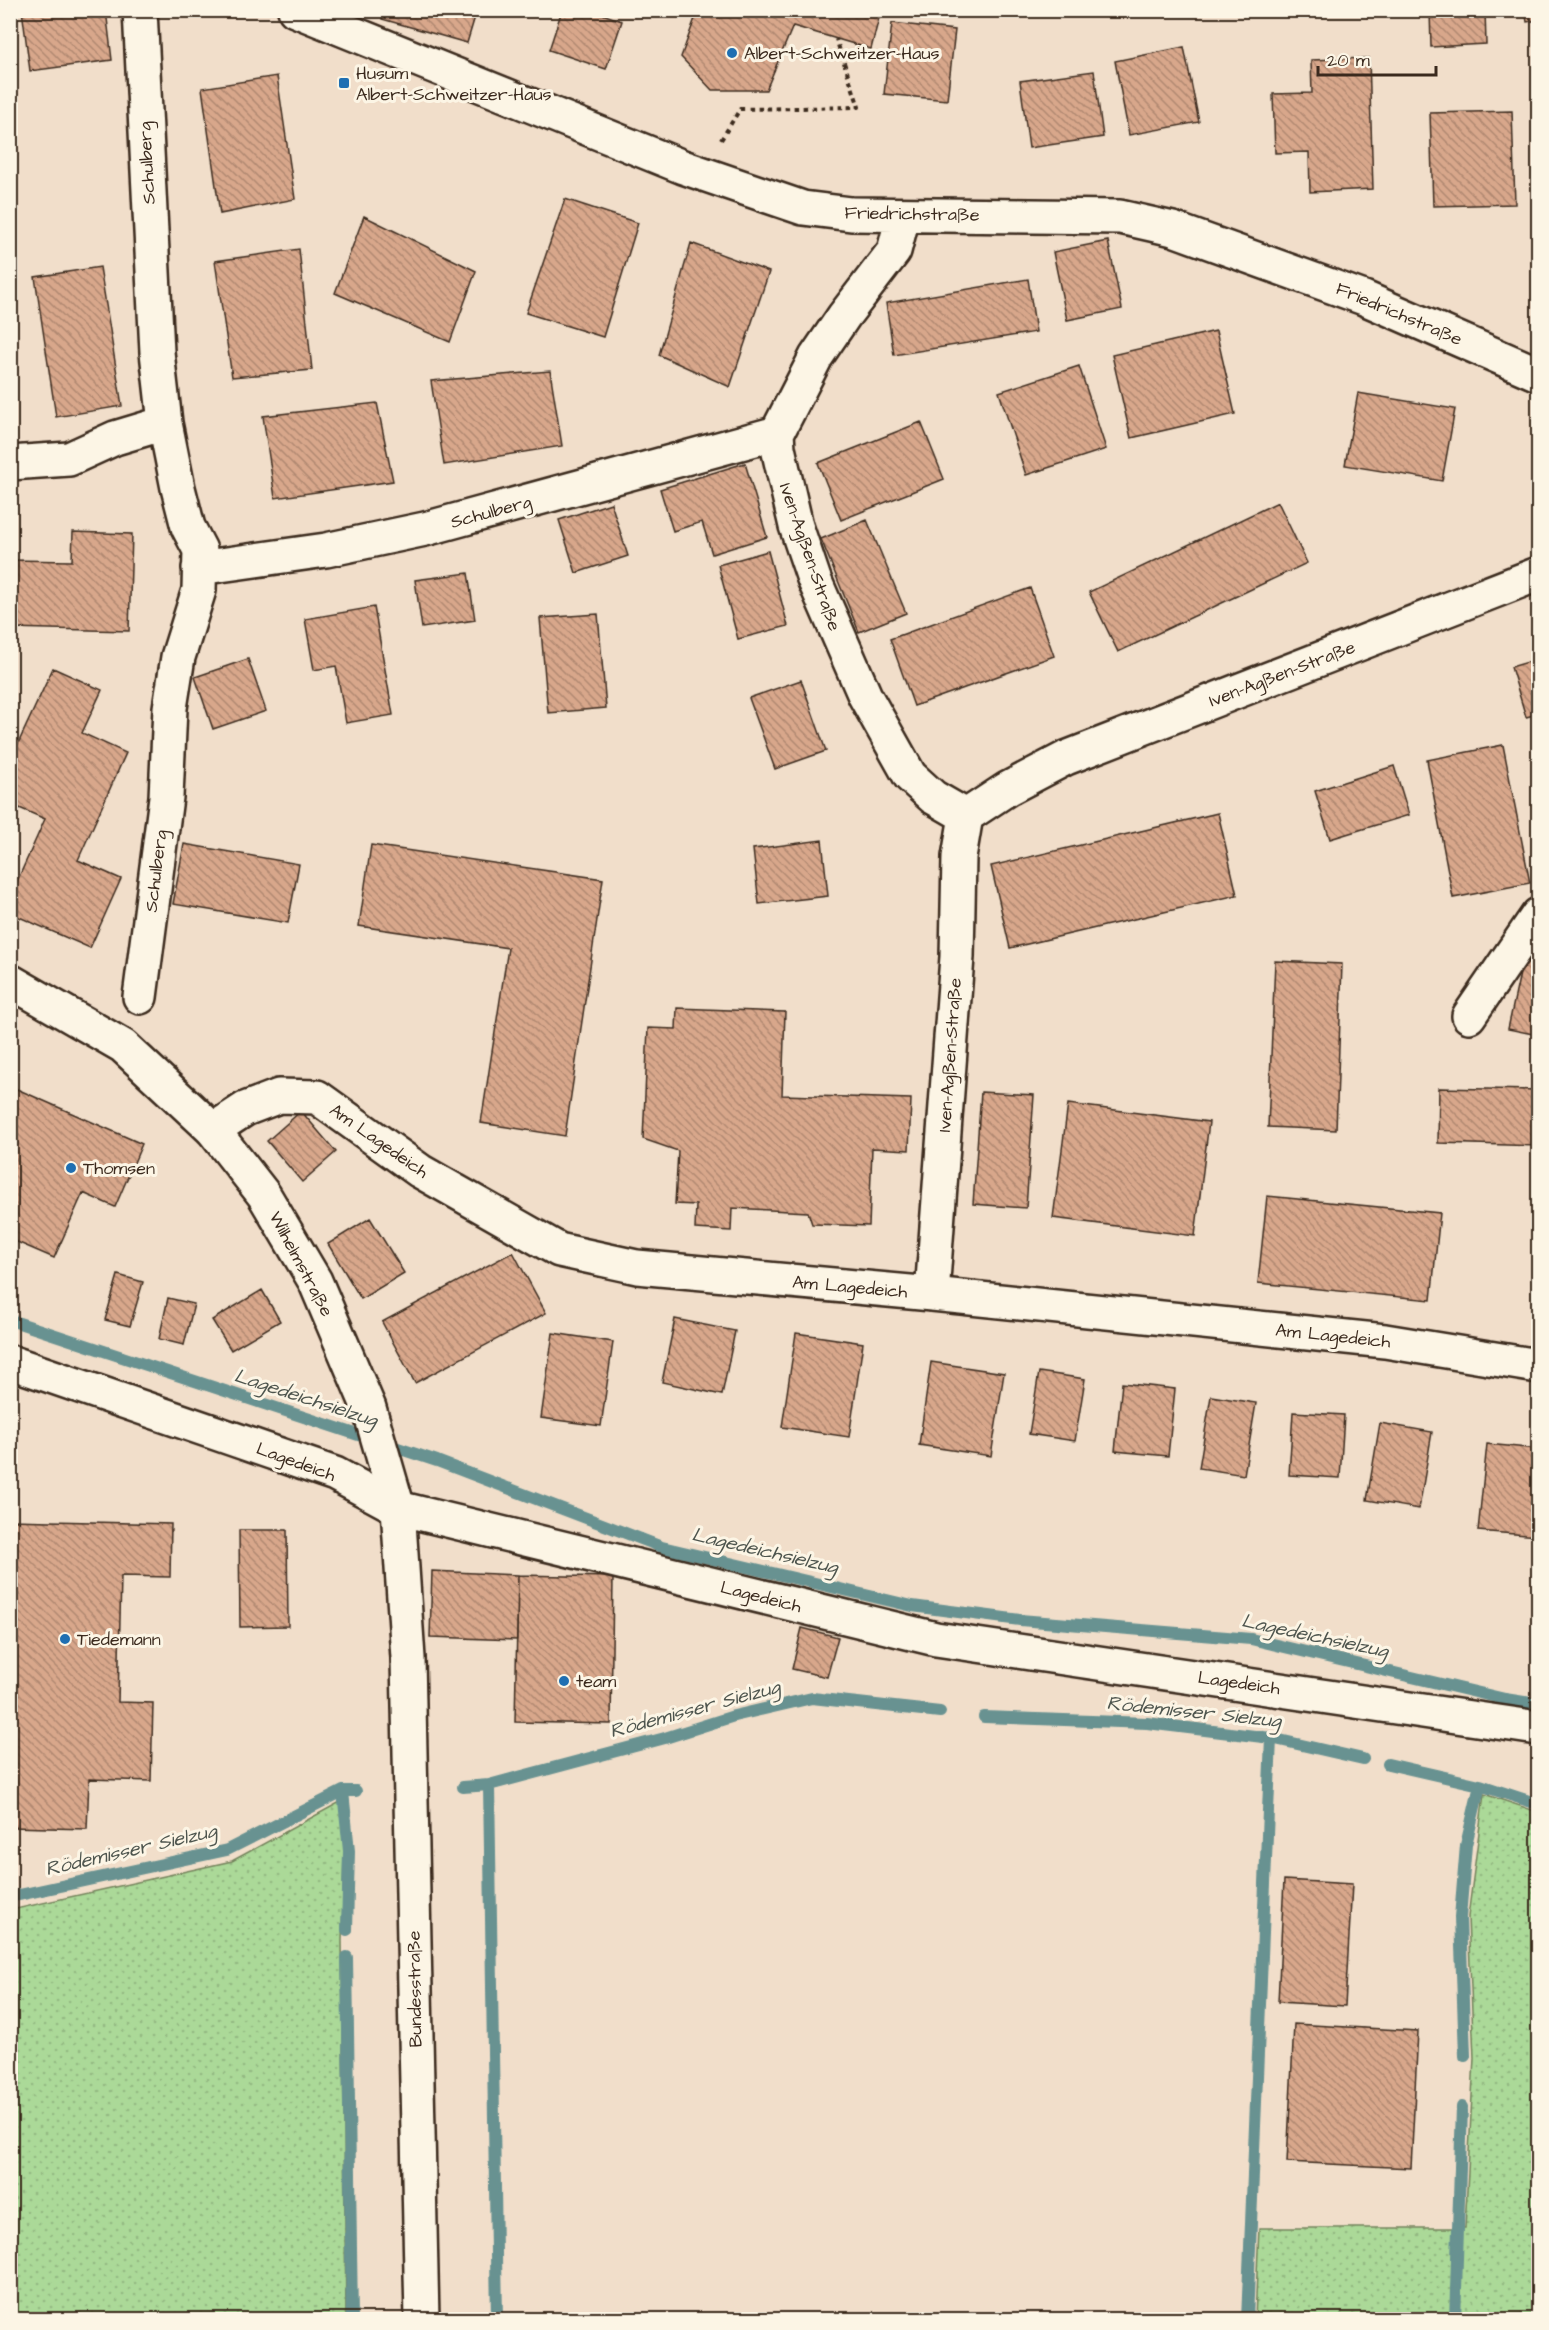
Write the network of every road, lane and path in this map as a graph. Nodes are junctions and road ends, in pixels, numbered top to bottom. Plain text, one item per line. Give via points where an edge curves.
1 (140, 10) edge
2 (315, 14) edge
3 (837, 39) dead end
4 (702, 173) junction
5 (903, 216) junction
6 (1539, 374) edge
7 (165, 423) junction
8 (777, 433) junction
9 (10, 464) edge
10 (199, 568) junction
11 (1539, 574) edge
12 (966, 816) junction
13 (1539, 915) edge
14 (10, 981) edge
15 (140, 997) dead end
16 (1469, 1016) dead end
17 (213, 1130) junction
18 (932, 1294) junction
19 (10, 1362) edge
20 (1539, 1366) edge
21 (398, 1508) junction
22 (408, 1658) joint
23 (1539, 1728) edge
24 (422, 2319) edge

1 - 7 street, Schulberg via 157,352
2 - 4 street, Friedrichstraße
3 - 4 path via 859,107 740,109
4 - 5 street, Friedrichstraße via 803,208
5 - 6 street, Friedrichstraße via 1120,218 1173,229 1364,298
5 - 8 street via 894,251 816,357
7 - 9 street via 115,438 69,459
7 - 10 street, Schulberg via 188,527 200,549
8 - 10 street, Schulberg via 425,529
8 - 12 street, Iven-Agßen-Straße via 782,470 800,537 835,633 865,696 910,776 933,797
10 - 15 street, Schulberg via 199,590 178,657 170,708 166,797
11 - 12 street, Iven-Agßen-Straße via 1066,758
12 - 18 street, Iven-Agßen-Straße via 959,856 957,957
13 - 16 street
14 - 17 street, Wilhelmstraße via 123,1046
17 - 18 street, Am Lagedeich via 244,1109 279,1096 317,1097 420,1171 559,1250 637,1268
17 - 21 street, Wilhelmstraße via 264,1195 315,1281 369,1408
18 - 20 street, Am Lagedeich via 1385,1341
19 - 21 street, Lagedeich via 335,1474
21 - 22 street, Wilhelmstraße
21 - 23 street, Lagedeich via 936,1639
22 - 24 street, Bundesstraße

